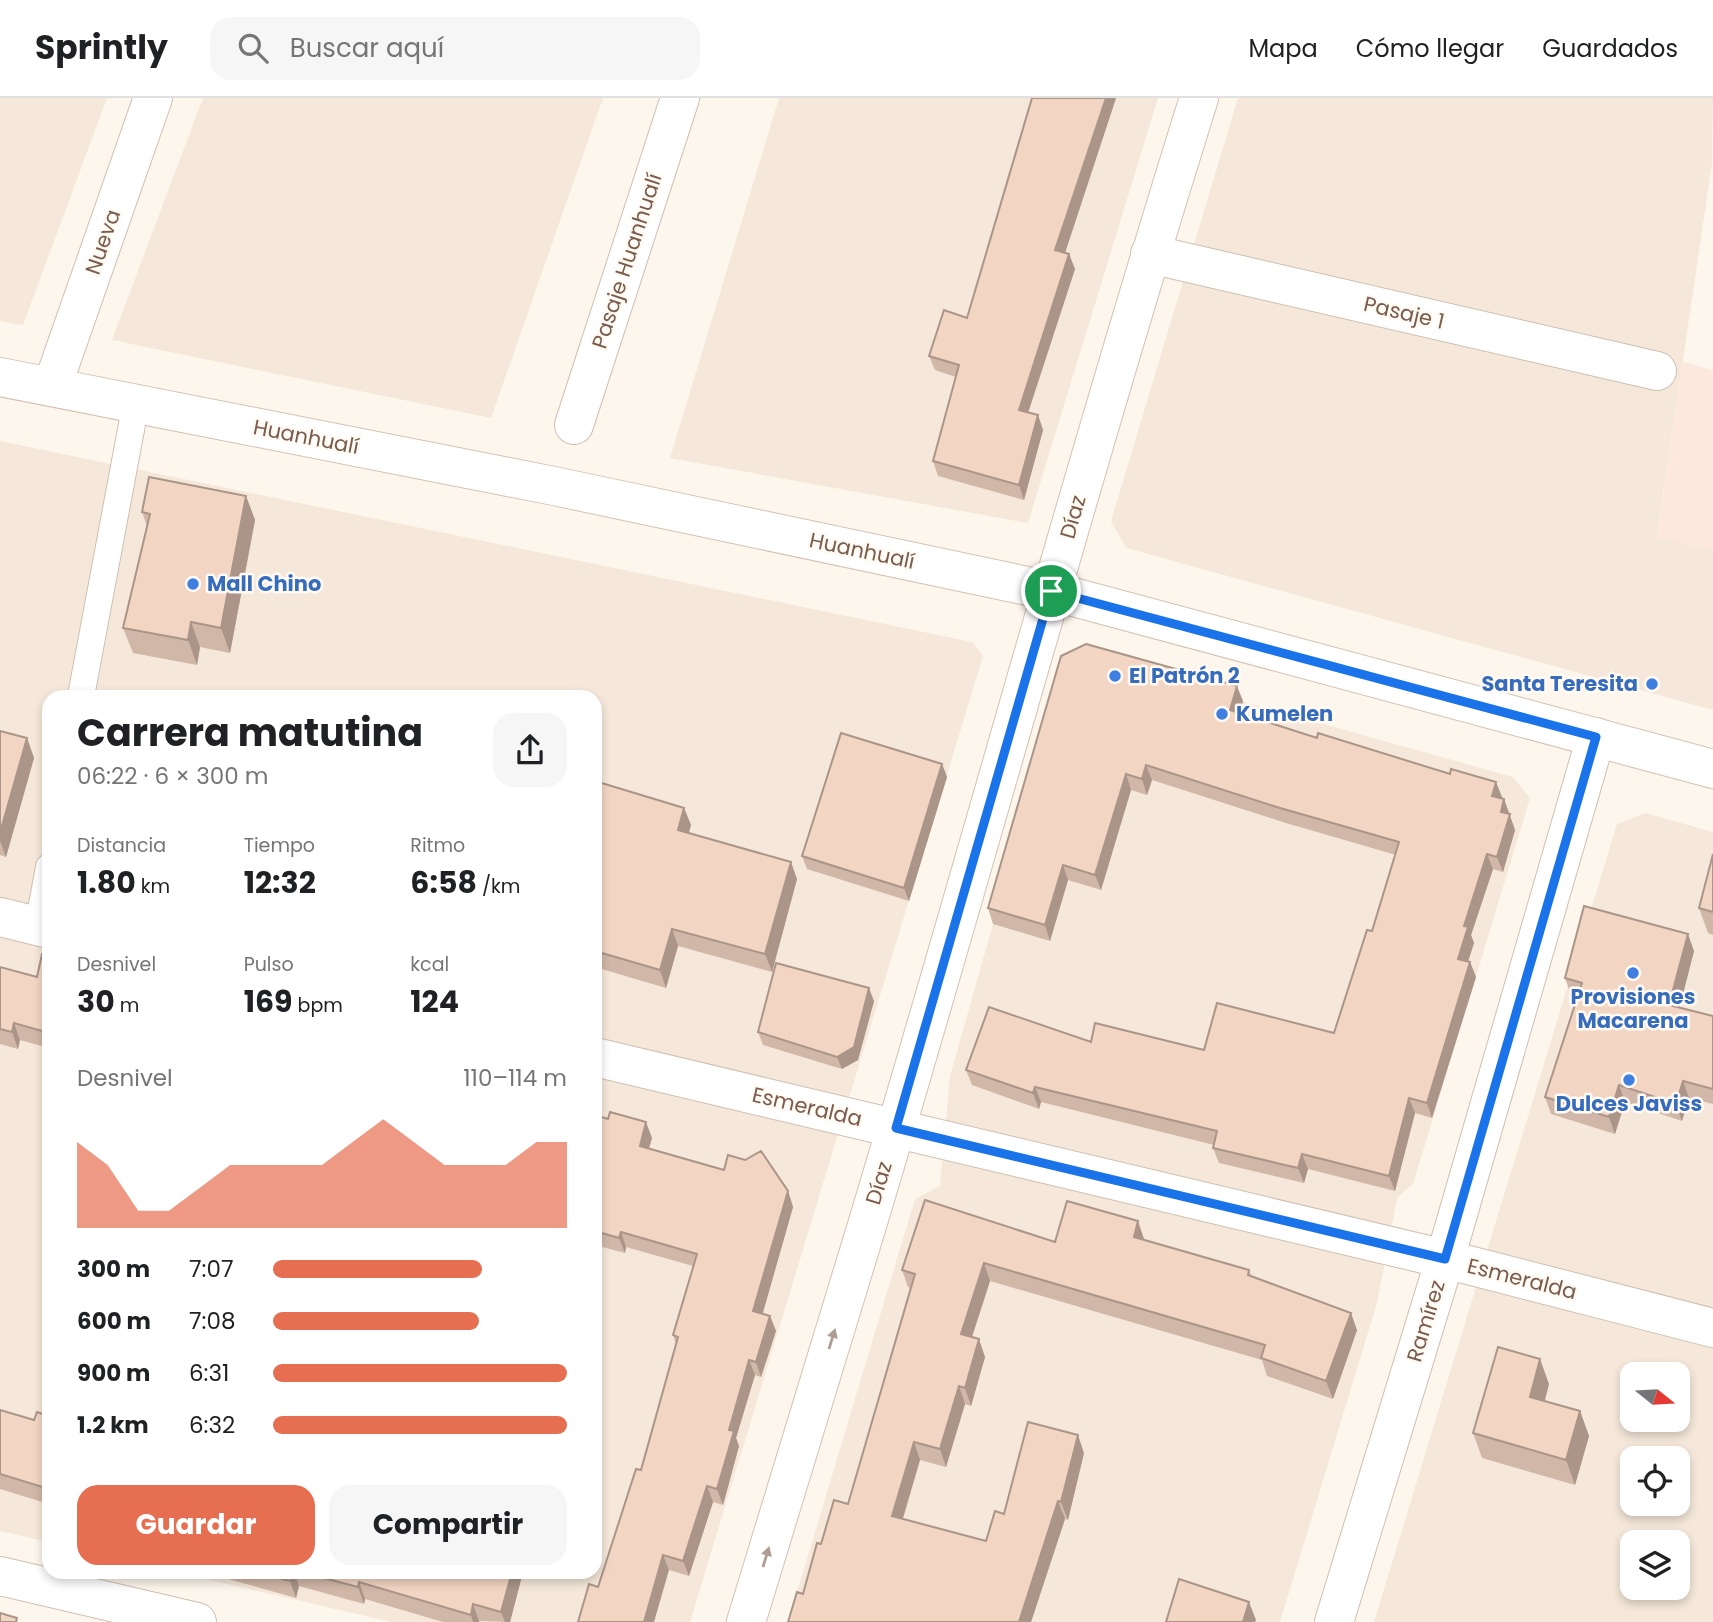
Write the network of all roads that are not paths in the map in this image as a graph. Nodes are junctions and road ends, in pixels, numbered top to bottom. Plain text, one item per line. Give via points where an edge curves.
1 (153, 98) edge
2 (680, 98) edge
3 (1199, 98) edge
4 (1150, 254) junction
5 (1657, 371) dead end
6 (0, 377) edge
7 (52, 387) junction
8 (136, 403) junction
9 (574, 425) dead end
10 (1051, 591) junction
11 (82, 690) edge
12 (1596, 737) junction
13 (1713, 769) edge
14 (0, 917) edge
15 (42, 928) edge
16 (602, 1059) edge
17 (896, 1128) junction
18 (1445, 1259) junction
19 (1713, 1328) edge
20 (0, 1576) edge
21 (197, 1622) edge
22 (746, 1622) edge
23 (1334, 1622) edge

1 - 7 street, Nueva
2 - 9 street, Pasaje Huanhualí
3 - 4 street, Díaz
4 - 5 street, Pasaje 1
4 - 10 street, Díaz
6 - 7 street, Huanhualí
7 - 8 street, Huanhualí
8 - 10 street, Huanhualí
8 - 11 lane
10 - 12 street, Huanhualí
10 - 17 street, Díaz
12 - 13 street, Huanhualí
12 - 18 street, Ramírez
14 - 15 street
16 - 17 street, Esmeralda
17 - 18 street, Esmeralda
22 -> 17 street, Díaz
18 - 19 street, Esmeralda
18 - 23 street, Ramírez
20 - 21 street

